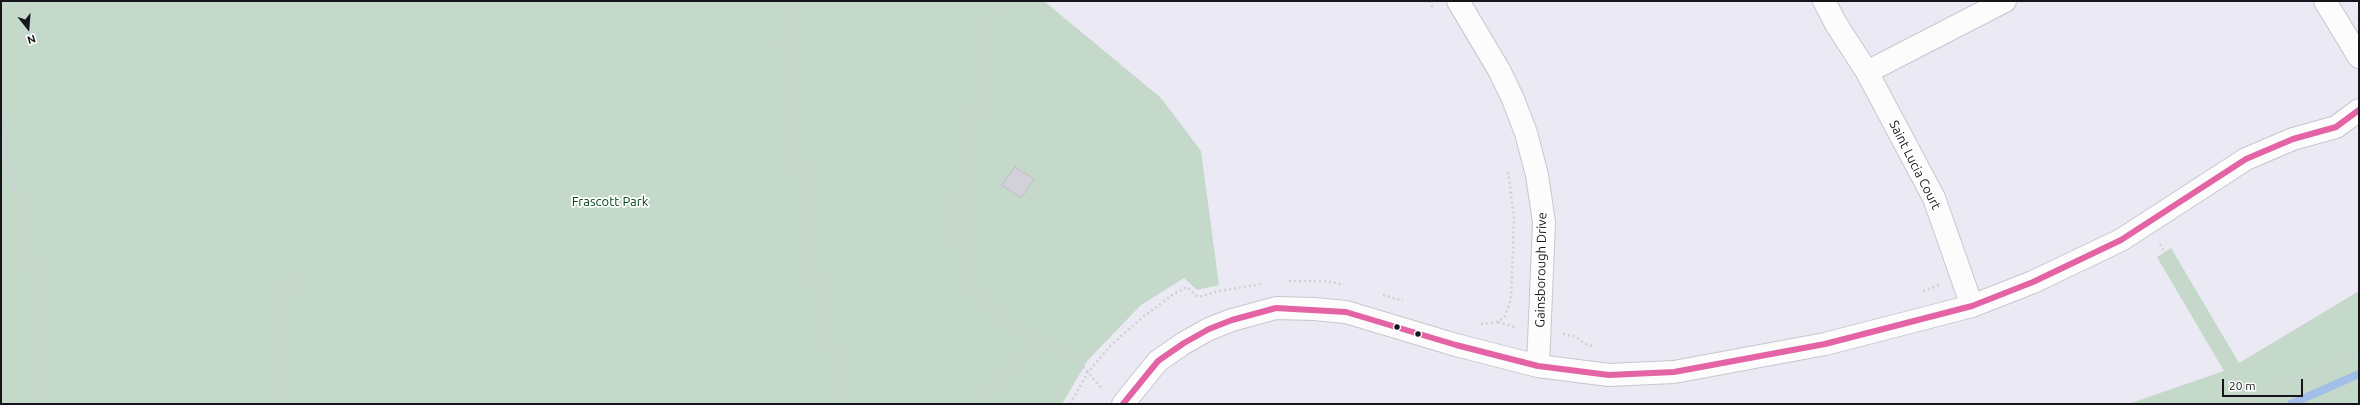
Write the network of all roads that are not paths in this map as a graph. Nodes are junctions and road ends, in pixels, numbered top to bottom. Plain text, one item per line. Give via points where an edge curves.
1 (1458, 1) edge
2 (1824, 1) edge
3 (2005, 1) edge
4 (2325, 1) edge
5 (2359, 57) edge
6 (1867, 72) junction
7 (2359, 110) edge
8 (1972, 306) junction
9 (1538, 366) junction
10 (1114, 399) edge

1 - 9 street, Gainsborough Drive via 1513,99 1526,133 1537,175 1544,222
2 - 6 street, Saint Lucia Court
3 - 6 street
4 - 5 street
6 - 8 street, Saint Lucia Court via 1934,198
7 - 8 street via 2336,127 2293,139 2246,159 2148,224 2075,263
8 - 9 street via 1825,344 1674,372 1609,375
9 - 10 street via 1346,312 1276,308 1232,320 1184,343

